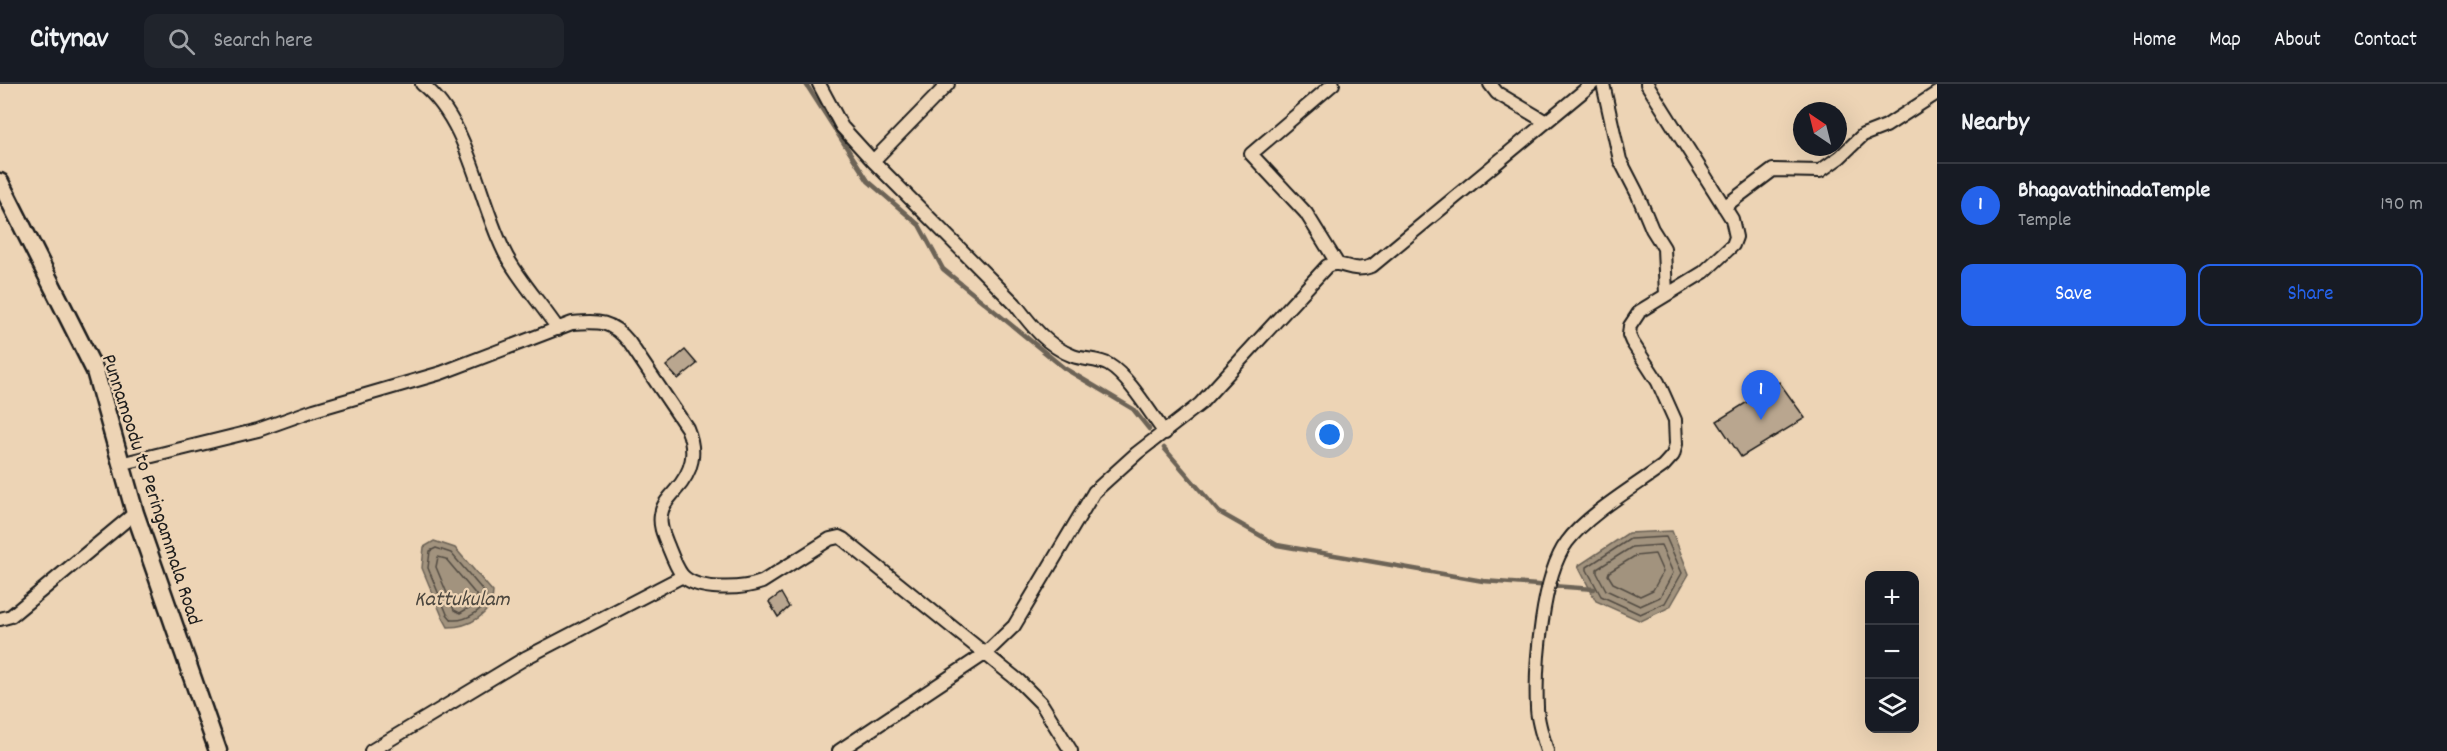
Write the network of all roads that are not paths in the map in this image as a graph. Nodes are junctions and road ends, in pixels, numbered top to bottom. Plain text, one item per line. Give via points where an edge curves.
1 (422, 84) edge
2 (819, 84) edge
3 (948, 84) edge
4 (1333, 84) edge
5 (1490, 84) edge
6 (1592, 84) edge
7 (1603, 84) edge
8 (1647, 84) edge
9 (1937, 93) edge
10 (1546, 122) junction
11 (873, 161) junction
12 (0, 182) edge
13 (1724, 207) junction
14 (1337, 263) junction
15 (1666, 289) junction
16 (558, 328) junction
17 (1165, 433) junction
18 (120, 464) junction
19 (135, 513) junction
20 (683, 576) junction
21 (0, 619) edge
22 (986, 653) junction
23 (218, 751) edge
24 (371, 751) edge
25 (839, 751) edge
26 (1071, 751) edge
27 (1547, 751) edge

1 - 16 street via 437,96 465,147 508,258
2 - 11 street via 842,127
3 - 11 street
4 - 14 street via 1251,154 1306,213
5 - 10 street via 1497,93
6 - 10 street
7 - 15 street via 1620,160 1664,248
8 - 13 street
9 - 13 street via 1886,126 1863,135 1820,171 1773,170
10 - 14 street via 1372,266 1358,270
11 - 17 street via 1015,304 1031,326 1054,347 1108,364
12 - 18 main road, Punnamoodu to Peringammala Road via 95,371
13 - 15 street via 1735,226 1737,237 1733,245 1704,272
14 - 17 street via 1320,272 1200,404
15 - 27 street via 1633,318 1629,335 1658,382 1675,420 1676,444 1673,455 1663,466 1580,528 1565,544 1555,566 1540,628 1537,708
16 - 18 street via 441,373 258,430
16 - 20 street via 594,321 618,328 687,428 694,443 689,468 661,514 662,530
17 - 22 street via 1094,492 1014,626
18 - 19 main road, Punnamoodu to Peringammala Road
19 - 21 street via 11,616
19 - 23 main road, Punnamoodu to Peringammala Road
20 - 22 street via 697,584 751,586 838,537
20 - 24 street via 527,657
22 - 25 street
22 - 26 street via 1041,703

